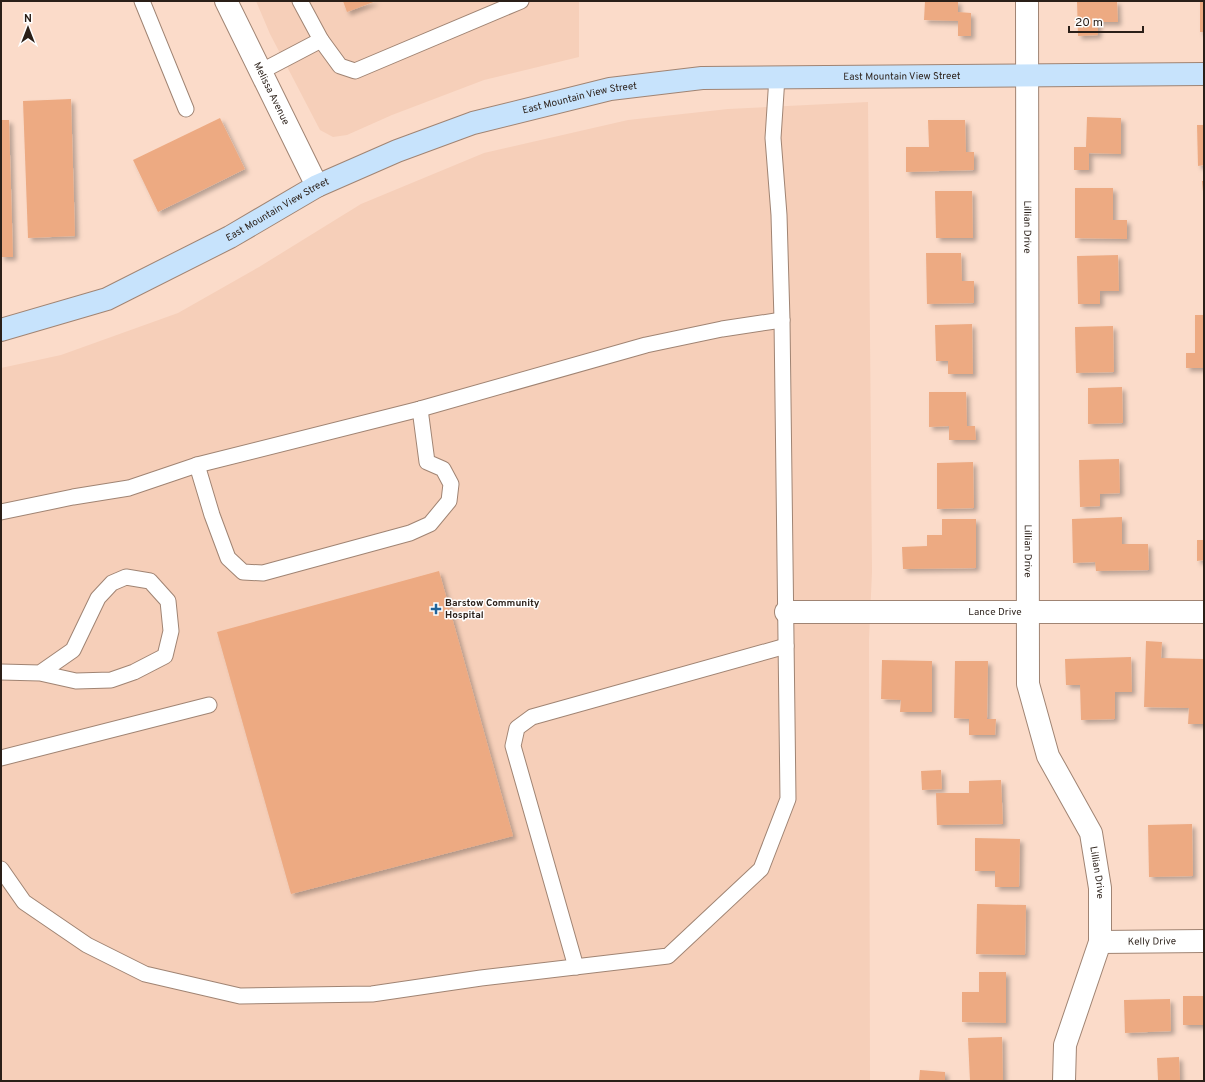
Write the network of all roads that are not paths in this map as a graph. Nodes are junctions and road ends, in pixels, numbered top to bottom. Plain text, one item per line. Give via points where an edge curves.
1 (142, 1) edge
2 (226, 1) edge
3 (300, 1) edge
4 (521, 1) edge
5 (1027, 1) edge
6 (321, 40) junction
7 (260, 72) junction
8 (1204, 74) edge
9 (1027, 75) junction
10 (777, 77) junction
11 (186, 109) dead end
12 (318, 186) junction
13 (782, 320) junction
14 (1, 330) edge
15 (420, 409) junction
16 (197, 465) junction
17 (1, 512) edge
18 (786, 612) junction
19 (1027, 612) junction
20 (1204, 612) edge
21 (786, 646) junction
22 (1, 672) edge
23 (40, 673) junction
24 (209, 705) dead end
25 (1, 758) edge
26 (1, 869) edge
27 (1204, 941) edge
28 (1100, 942) junction
29 (576, 967) junction
30 (1064, 1081) edge

1 - 11 lane
2 - 7 street, Melissa Avenue
3 - 6 lane
4 - 6 lane via 355,71 340,66
5 - 9 street, Lillian Drive
6 - 7 lane
7 - 12 street, Melissa Avenue
8 - 9 main road, East Mountain View Street
9 - 10 main road, East Mountain View Street
9 - 19 street, Lillian Drive
10 - 12 main road, East Mountain View Street via 702,78 610,89 473,123 397,151
10 - 13 lane via 774,138
12 - 14 main road, East Mountain View Street via 230,237 107,299
13 - 15 lane via 646,345
13 - 18 lane
15 - 16 lane
15 - 16 lane via 427,462 443,469 451,484 449,501 430,524 410,533 263,573 243,572 228,558
16 - 17 lane via 129,488
18 - 19 street, Lance Drive
18 - 21 lane
19 - 20 street, Lance Drive
19 - 28 street, Lillian Drive via 1028,684 1048,756 1091,833 1100,888
21 - 29 lane via 788,799 761,869 668,956
21 - 29 lane via 532,717 517,728 513,746
22 - 23 lane
23 - 23 lane via 76,681 111,680 134,672 165,656 171,631 168,601 150,582 126,577 112,583 98,598 73,650
24 - 25 lane
26 - 29 lane via 24,902 87,945 145,974 240,996 372,994
27 - 28 street, Kelly Drive
28 - 30 street, Lillian Drive via 1065,1045

